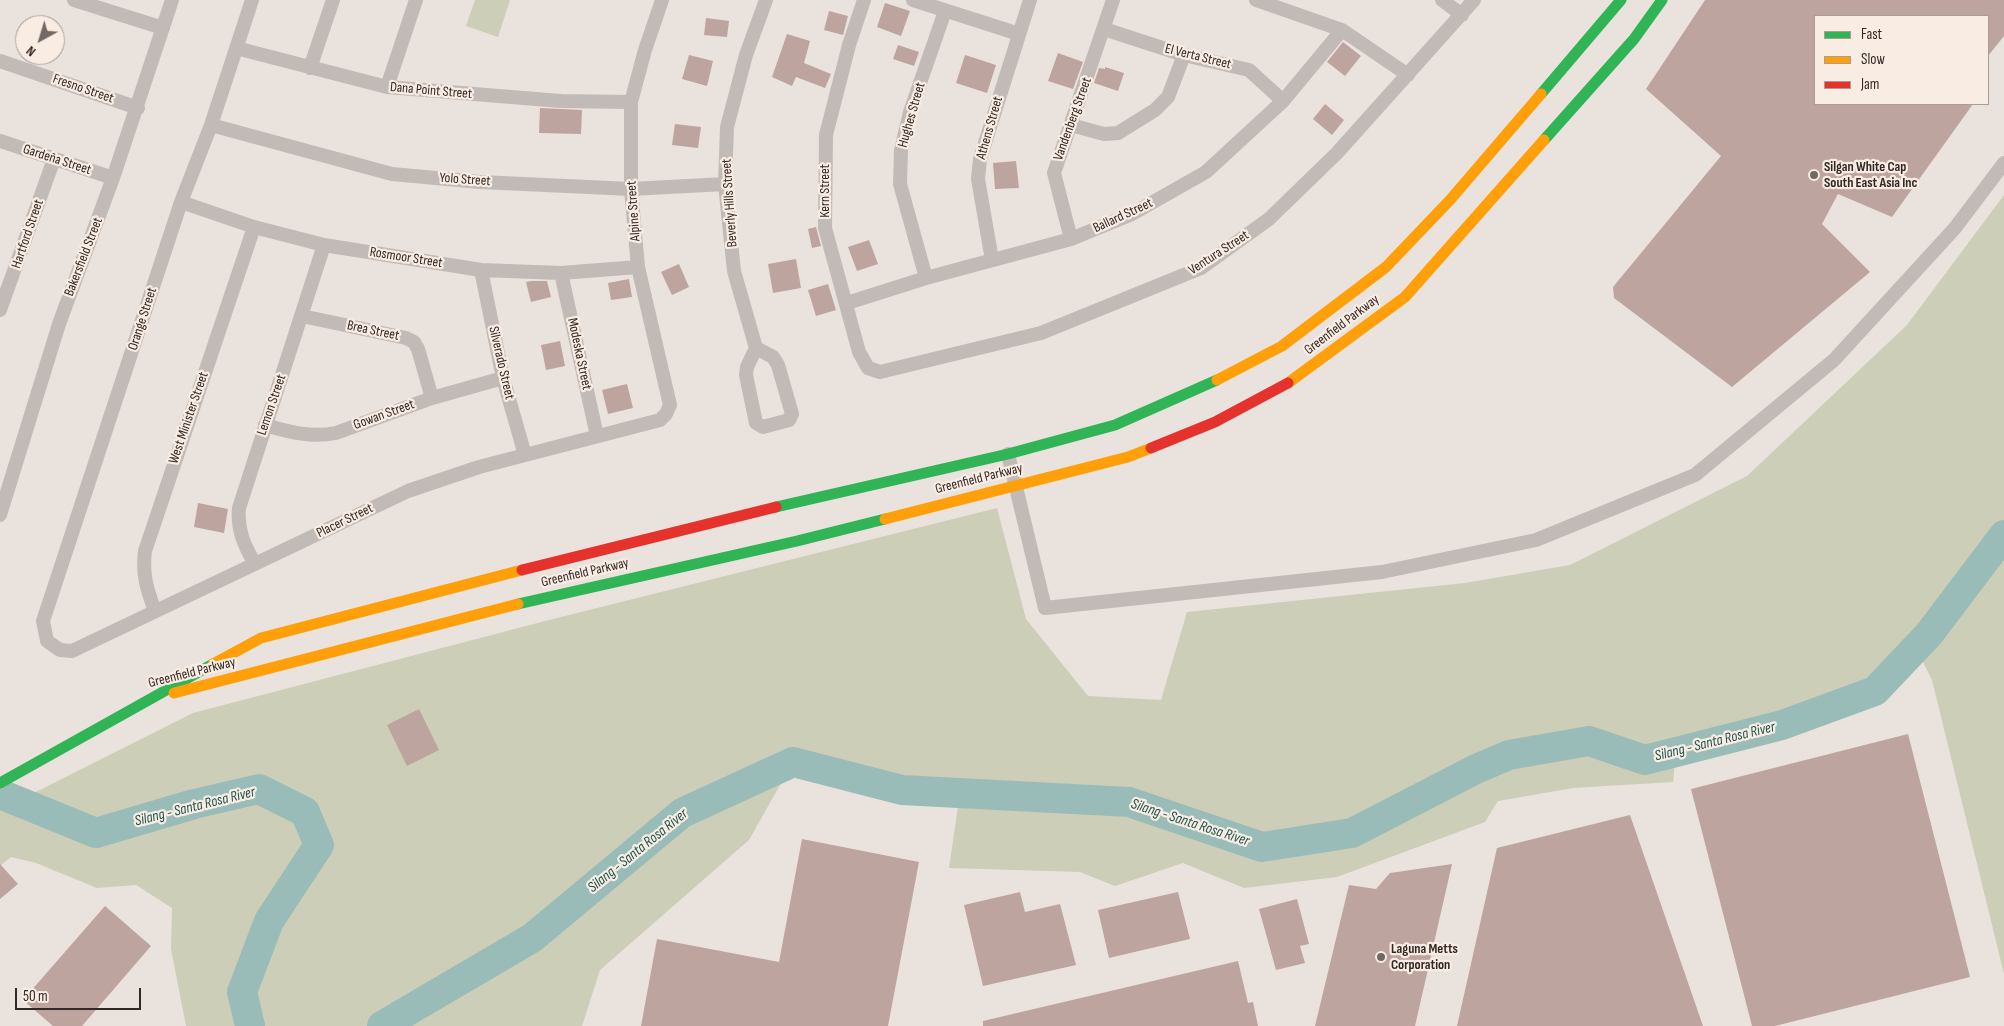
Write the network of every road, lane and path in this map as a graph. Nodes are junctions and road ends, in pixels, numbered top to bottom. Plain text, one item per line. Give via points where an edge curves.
1 (74, 0) edge
2 (172, 0) edge
3 (252, 0) edge
4 (333, 0) edge
5 (416, 0) edge
6 (662, 0) edge
7 (766, 0) edge
8 (864, 0) edge
9 (913, 0) edge
10 (1030, 0) edge
11 (1113, 0) edge
12 (1256, 0) edge
13 (1442, 0) edge
14 (1474, 0) edge
15 (1622, 0) edge
16 (1662, 0) edge
17 (101, 4) edge
18 (945, 11) junction
19 (1462, 14) junction
20 (163, 28) junction
21 (1104, 29) junction
22 (1342, 30) junction
23 (1019, 34) junction
24 (236, 48) junction
25 (1184, 56) junction
26 (0, 60) edge
27 (310, 68) junction
28 (1408, 75) junction
29 (387, 87) junction
30 (1283, 101) junction
31 (631, 102) junction
32 (138, 108) junction
33 (1071, 125) junction
34 (211, 126) junction
35 (0, 141) edge
36 (54, 159) junction
37 (2004, 163) edge
38 (114, 178) junction
39 (726, 184) junction
40 (631, 189) junction
41 (181, 202) junction
42 (254, 227) junction
43 (1071, 239) junction
44 (324, 245) junction
45 (992, 260) junction
46 (638, 267) junction
47 (481, 270) junction
48 (562, 273) junction
49 (926, 278) junction
50 (847, 303) junction
51 (0, 310) edge
52 (302, 316) junction
53 (756, 348) junction
54 (880, 372) joint
55 (503, 378) junction
56 (432, 398) junction
57 (660, 420) joint
58 (265, 425) junction
59 (597, 436) junction
60 (1008, 454) junction
61 (526, 455) junction
62 (1015, 485) junction
63 (0, 513) edge
64 (255, 564) junction
65 (155, 611) junction
66 (47, 641) joint
67 (143, 701) junction
68 (0, 783) edge

1 - 17 street
2 - 20 street, Bakersfield Street
3 - 24 street, Orange Street
4 - 27 street
5 - 29 street
6 - 31 street, Alpine Street
7 - 39 street, Beverly Hills Street via 746,55 727,127
8 - 50 street, Kern Street via 826,135 825,228
9 - 18 street
10 - 23 street, Athens Street
11 - 21 street, Vandenberg Street
12 - 22 street
13 - 19 street
14 - 19 street, Ventura Street
15 - 60 main road, Greenfield Parkway via 1450,200 1386,267 1336,308 1282,346 1230,375 1116,425
16 - 62 main road, Greenfield Parkway via 1627,46 1405,297 1344,344 1278,390 1215,422 1128,457
17 - 20 street
18 - 23 street
18 - 49 street, Hughes Street via 910,112 901,150 900,184
19 - 28 street, Ventura Street
20 - 32 street, Bakersfield Street
21 - 25 street, El Verta Street
21 - 33 street, Vandenberg Street
22 - 28 street
22 - 30 street, Ballard Street
23 - 45 street, Athens Street via 980,159 978,179
24 - 27 street, Dana Point Street
24 - 34 street, Orange Street
25 - 30 street, El Verta Street via 1249,70
25 - 33 street via 1168,97 1155,110 1118,132 1104,134
26 - 32 street, Fresno Street
27 - 29 street, Dana Point Street
28 - 54 street, Ventura Street via 1337,153 1269,220 1200,268 1041,333
29 - 31 street, Dana Point Street via 561,101
30 - 43 street, Ballard Street via 1206,172 1132,214
31 - 40 street, Alpine Street
32 - 38 street, Bakersfield Street
33 - 43 street, Vandenberg Street via 1054,173
34 - 40 street, Yolo Street via 392,174
34 - 41 street, Orange Street
35 - 36 street, Gardeña Street
36 - 38 street, Gardeña Street
36 - 51 street, Hartford Street
37 - 62 street via 1955,228 1834,360 1694,475 1536,540 1382,572 1045,608
38 - 63 street, Bakersfield Street via 59,324
39 - 40 street, Yolo Street
39 - 53 street, Beverly Hills Street via 734,271
40 - 46 street, Alpine Street
41 - 42 street, Rosmoor Street
41 - 66 street, Orange Street via 43,621
42 - 44 street, Rosmoor Street
42 - 65 street, West Minister Street via 145,551 145,587
43 - 45 street, Ballard Street
44 - 47 street, Rosmoor Street
44 - 52 street, Lemon Street
45 - 49 street, Ballard Street
46 - 48 street, Rosmoor Street
46 - 57 street, Alpine Street via 670,405
47 - 48 street, Rosmoor Street
47 - 55 street, Silverado Street
48 - 59 street, Modeska Street
49 - 50 street, Ballard Street
50 - 54 street, Kern Street via 859,352 868,368
52 - 56 street, Brea Street via 414,342
52 - 58 street, Lemon Street
53 - 53 street via 773,357 778,364 792,414 789,420 763,427 756,423 746,375
55 - 56 street, Gowan Street
55 - 61 street, Silverado Street
56 - 58 street, Gowan Street via 321,436 302,436
57 - 59 street, Placer Street
58 - 64 street, Lemon Street via 242,493 238,516 243,542
59 - 61 street, Placer Street
60 - 62 street
60 - 67 main road, Greenfield Parkway via 837,492 261,638
61 - 64 street, Placer Street via 408,491
62 - 67 main road, Greenfield Parkway via 797,541 556,594
64 - 65 street, Placer Street
65 - 66 street, Placer Street via 72,651 60,650
67 - 68 main road, Greenfield Parkway

